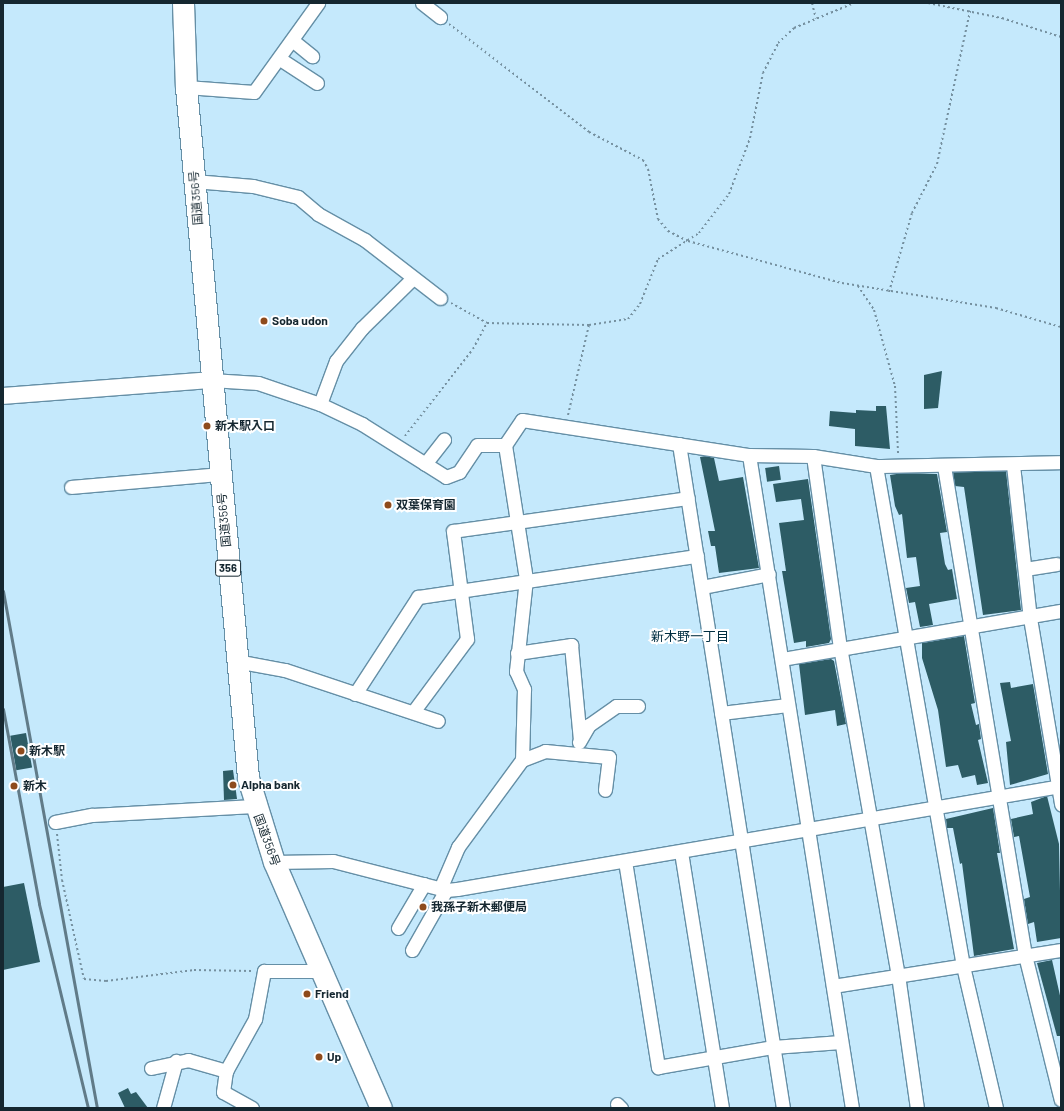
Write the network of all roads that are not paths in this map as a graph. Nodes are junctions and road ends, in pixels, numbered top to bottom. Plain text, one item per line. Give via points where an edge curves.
1 (183, 3) edge
2 (318, 3) edge
3 (422, 3) edge
4 (440, 17) road end
5 (292, 40) junction
6 (312, 56) dead end
7 (280, 59) junction
8 (317, 83) dead end
9 (186, 87) junction
10 (194, 181) junction
11 (412, 279) junction
12 (440, 298) road end
13 (211, 380) junction
14 (3, 396) edge
15 (320, 404) junction
16 (444, 440) dead end
17 (679, 444) junction
18 (505, 445) junction
19 (749, 455) junction
20 (813, 456) junction
21 (1061, 462) edge
22 (425, 464) junction
23 (1013, 465) junction
24 (876, 466) junction
25 (944, 466) junction
26 (220, 474) junction
27 (71, 487) dead end
28 (688, 498) junction
29 (516, 521) junction
30 (697, 556) junction
31 (1057, 564) dead end
32 (1025, 569) junction
33 (769, 574) junction
34 (526, 579) junction
35 (702, 587) junction
36 (463, 590) junction
37 (1061, 611) edge
38 (1030, 618) junction
39 (969, 627) junction
40 (904, 637) junction
41 (840, 647) junction
42 (517, 653) junction
43 (782, 659) junction
44 (236, 661) junction
45 (355, 694) junction
46 (788, 705) junction
47 (638, 706) dead end
48 (413, 712) junction
49 (721, 713) junction
50 (438, 721) dead end
51 (580, 740) junction
52 (571, 754) junction
53 (522, 760) junction
54 (1060, 786) edge
55 (605, 790) dead end
56 (1000, 795) junction
57 (1061, 804) edge
58 (254, 806) junction
59 (936, 806) junction
60 (872, 817) junction
61 (56, 822) road end
62 (809, 830) junction
63 (741, 842) junction
64 (681, 852) junction
65 (625, 861) junction
66 (274, 862) junction
67 (424, 884) junction
68 (443, 889) junction
69 (398, 928) dead end
70 (412, 950) dead end
71 (1061, 950) edge
72 (1025, 956) junction
73 (963, 966) junction
74 (322, 971) junction
75 (898, 975) junction
76 (833, 986) junction
77 (841, 1042) junction
78 (774, 1047) junction
79 (714, 1058) junction
80 (176, 1061) junction
81 (151, 1068) dead end
82 (226, 1071) junction
83 (1061, 1100) edge
84 (163, 1108) edge
85 (252, 1108) edge
86 (380, 1108) edge
87 (722, 1108) edge
88 (783, 1108) edge
89 (852, 1108) edge
90 (917, 1108) edge
91 (996, 1108) edge

1 - 9 highway, 国道356号 / 356
2 - 5 street via 301,22
3 - 4 street
5 - 6 street
5 - 7 street
7 - 8 street
7 - 9 street via 254,92
9 - 10 highway, 国道356号 / 356
10 - 11 street via 253,186 298,197 318,214 365,240
10 - 13 highway, 国道356号 / 356
11 - 12 street
11 - 15 street via 362,328 336,361
13 - 14 street
13 - 15 street via 258,383
13 - 26 highway, 国道356号 / 356
15 - 22 street
16 - 22 street
17 - 18 street via 522,420
17 - 19 street
17 - 28 street
18 - 22 street via 477,446 459,472 446,477
18 - 29 street
19 - 20 street
19 - 33 street
20 - 24 street
20 - 41 street
21 - 23 street
23 - 25 street
23 - 32 street
24 - 25 street
24 - 40 street
25 - 39 street
26 - 27 street
26 - 44 highway, 国道356号 / 356
28 - 29 street
28 - 30 street
29 - 34 street
29 - 36 street via 453,531
30 - 34 street
30 - 35 street
31 - 32 street
32 - 38 street
33 - 35 street
33 - 43 street
34 - 36 street
34 - 42 street
35 - 49 street
36 - 45 street via 418,597
36 - 48 street via 467,639
37 - 38 street
38 - 39 street
38 - 54 street
39 - 40 street
39 - 56 street
40 - 41 street
40 - 59 street
41 - 43 street
41 - 60 street
42 - 51 street via 571,646
42 - 53 street via 516,670 524,689
43 - 46 street
44 - 45 street via 286,670
44 - 58 highway, 国道356号 / 356 via 244,754
45 - 48 street
46 - 49 street
46 - 62 street
47 - 51 street via 616,706 589,725
48 - 50 street
49 - 63 street
51 - 52 street
52 - 53 street via 545,751
52 - 55 street via 609,757
53 - 68 street via 458,847
54 - 56 street
54 - 57 street
56 - 59 street
56 - 72 street
58 - 61 street via 92,815
58 - 66 highway, 国道356号 / 356
59 - 60 street
59 - 73 street
60 - 62 street
60 - 75 street
62 - 63 street
62 - 76 street
63 - 64 street
63 - 78 street
64 - 65 street
64 - 79 street
65 - 68 street
65 - 79 street via 658,1067
66 - 67 street via 333,861
66 - 74 highway, 国道356号 / 356
67 - 68 street
67 - 69 street
68 - 70 street
71 - 72 street
72 - 73 street
72 - 83 street
73 - 75 street
73 - 91 street
74 - 82 street via 264,971 255,1019
74 - 86 highway, 国道356号 / 356
75 - 76 street
75 - 90 street
76 - 77 street
77 - 78 street
77 - 89 street
78 - 79 street
78 - 88 street
79 - 87 street
80 - 81 street
80 - 82 street via 188,1060
80 - 84 street
82 - 85 street via 223,1092

